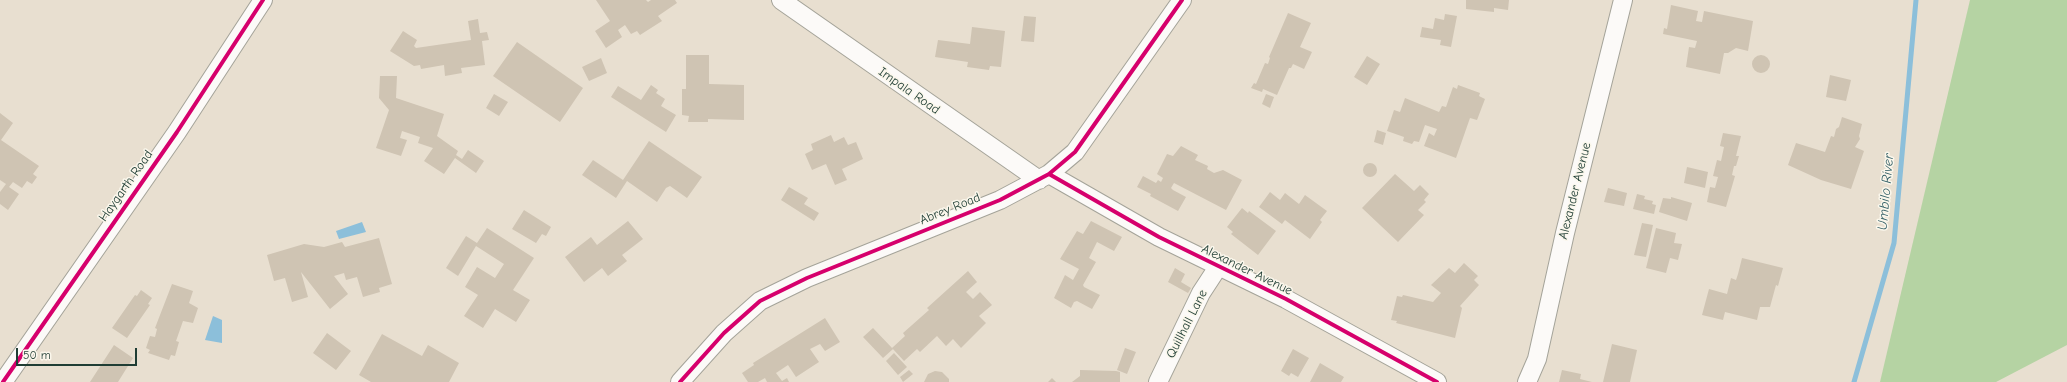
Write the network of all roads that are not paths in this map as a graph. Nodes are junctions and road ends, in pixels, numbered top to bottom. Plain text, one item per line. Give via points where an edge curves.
1 (263, 0) edge
2 (781, 0) edge
3 (1182, 0) edge
4 (1623, 0) edge
5 (1044, 177) junction
6 (1218, 267) junction
7 (3, 382) edge
8 (680, 382) edge
9 (1158, 382) edge
10 (1437, 382) edge
11 (1527, 382) edge

1 - 7 street, Haygarth Road via 185,120
2 - 5 street, Impala Road
3 - 5 street, Abrey Road via 1075,152
4 - 11 street, Alexander Avenue via 1565,233 1537,359
5 - 6 street, Alexander Avenue
5 - 8 street, Abrey Road via 1000,200 807,278 760,301 724,333
6 - 9 street, Quillhall Lane via 1201,293
6 - 10 street, Alexander Avenue via 1286,299

